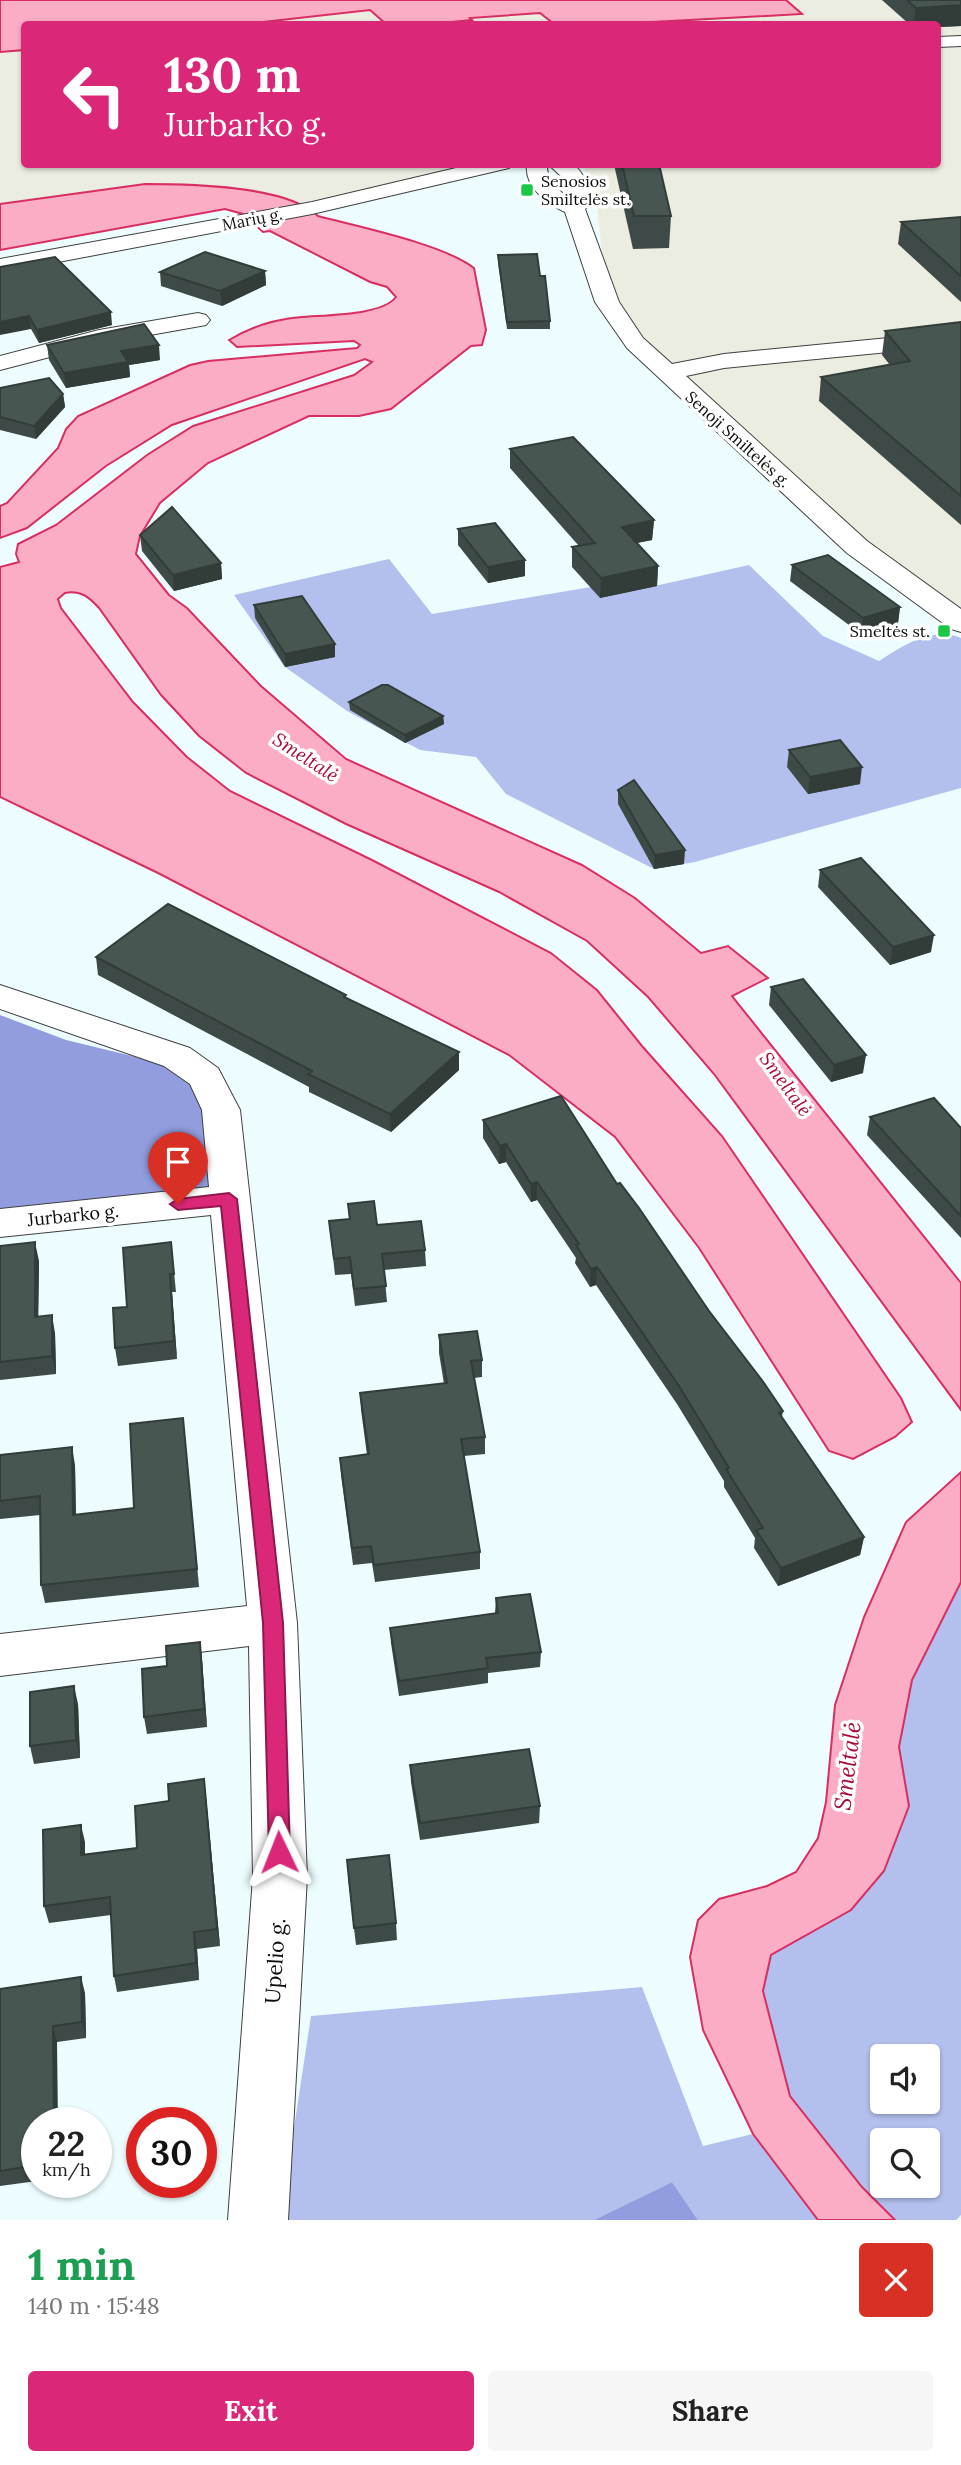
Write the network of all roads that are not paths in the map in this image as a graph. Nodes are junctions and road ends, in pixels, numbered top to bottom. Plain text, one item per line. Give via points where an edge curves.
1 (485, 168) edge
2 (537, 168) edge
3 (565, 168) edge
4 (574, 208) junction
5 (151, 238) junction
6 (167, 255) dead end
7 (0, 266) edge
8 (198, 320) dead end
9 (961, 338) edge
10 (0, 363) edge
11 (666, 373) junction
12 (961, 623) edge
13 (0, 996) edge
14 (229, 1199) junction
15 (0, 1223) edge
16 (273, 1623) junction
17 (0, 1655) edge
18 (258, 2220) edge

1 - 5 street, Marių g. via 312,208
2 - 4 street via 545,189
3 - 4 street, Senoji Smiltelės g. via 581,192 582,201
4 - 11 street, Senoji Smiltelės g. via 607,302 635,343
5 - 6 street
5 - 7 street, Marių g.
8 - 10 street via 99,337
9 - 11 street via 724,362
11 - 12 street, Senoji Smiltelės g. via 857,547
13 - 14 street, Upelio g. via 177,1057 205,1077 221,1110
14 - 15 street, Jurbarko g.
14 - 16 street, Upelio g.
16 - 17 street
16 - 18 street, Upelio g. via 280,1877

